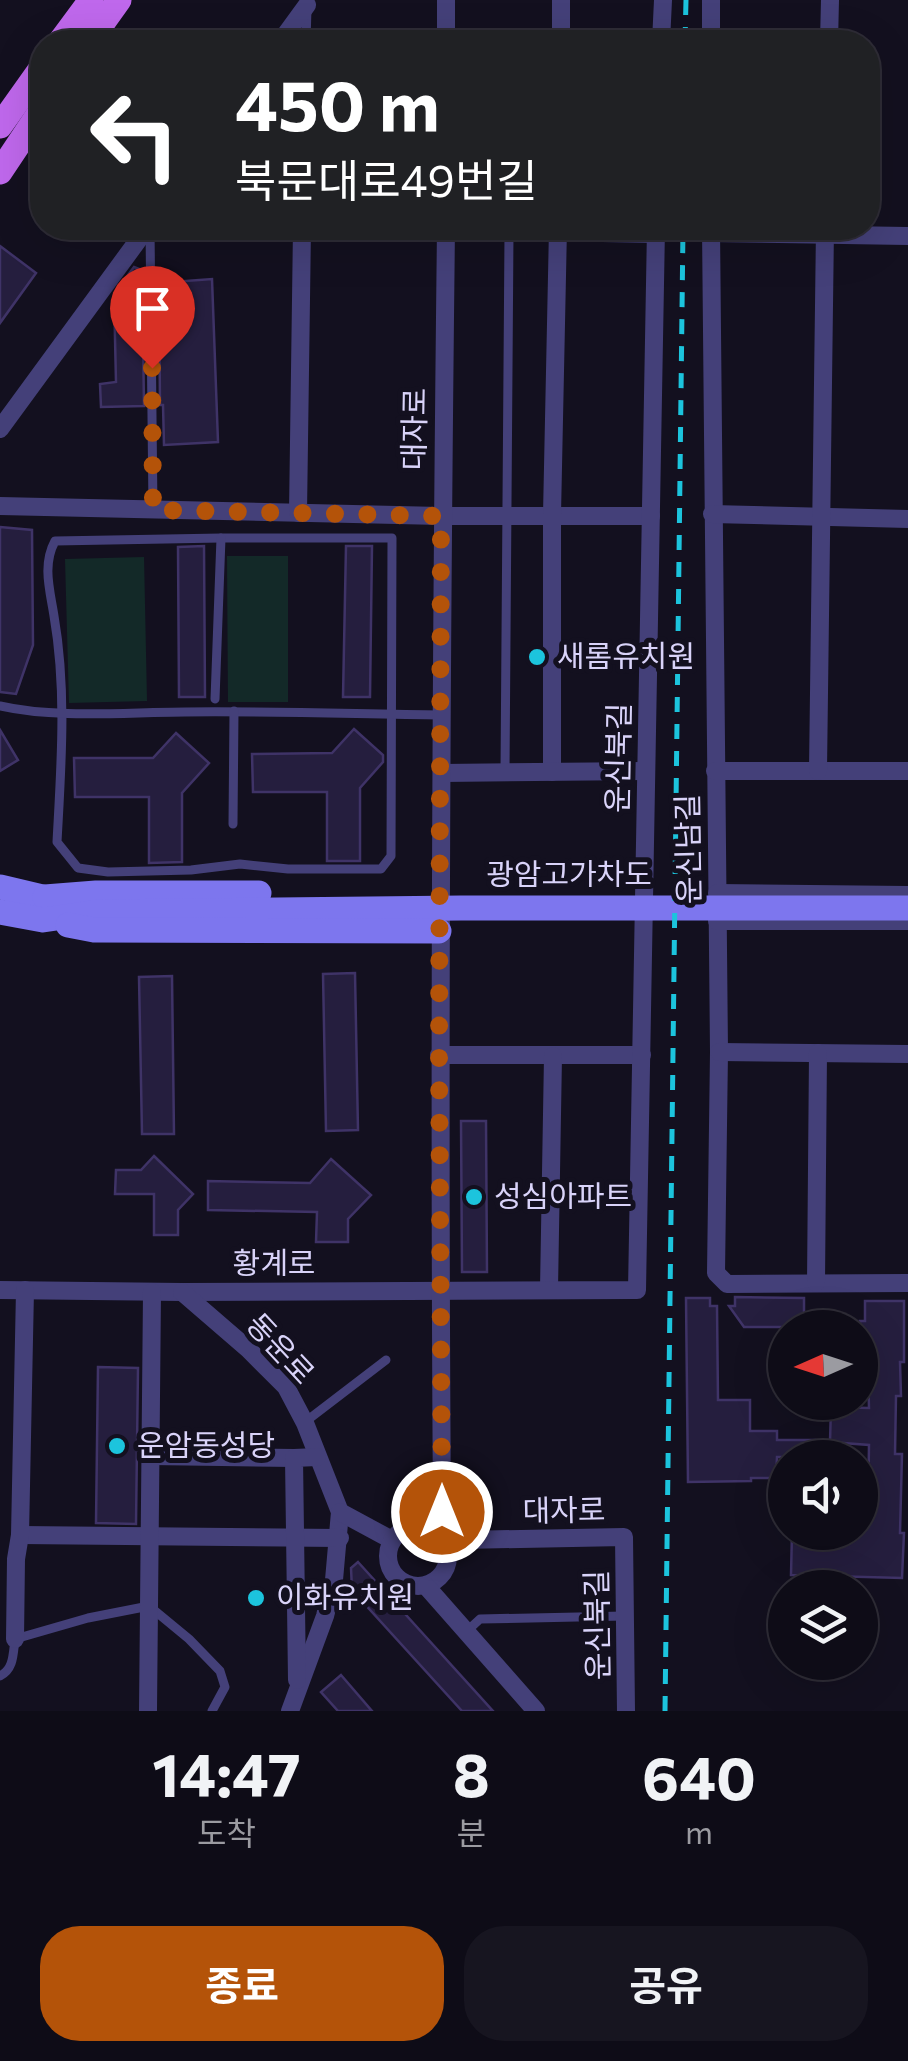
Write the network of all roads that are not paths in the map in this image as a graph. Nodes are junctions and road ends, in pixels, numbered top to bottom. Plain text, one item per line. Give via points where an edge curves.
1 (90, 0) edge
2 (118, 0) edge
3 (446, 0) edge
4 (562, 0) edge
5 (663, 0) edge
6 (711, 0) edge
7 (830, 0) edge
8 (308, 2) edge
9 (69, 30) edge
10 (97, 30) edge
11 (288, 30) edge
12 (307, 30) edge
13 (446, 30) edge
14 (561, 30) edge
15 (662, 30) edge
16 (711, 30) edge
17 (829, 30) edge
18 (30, 109) edge
19 (22, 137) edge
20 (0, 172) edge
21 (880, 234) edge
22 (908, 236) edge
23 (140, 240) edge
24 (149, 240) edge
25 (302, 240) edge
26 (446, 240) edge
27 (509, 240) edge
28 (558, 240) edge
29 (656, 240) edge
30 (711, 240) edge
31 (824, 240) edge
32 (0, 429) edge
33 (0, 506) edge
34 (153, 510) junction
35 (298, 513) junction
36 (712, 514) junction
37 (552, 515) junction
38 (441, 516) junction
39 (506, 516) junction
40 (650, 516) junction
41 (820, 517) junction
42 (908, 519) edge
43 (220, 538) junction
44 (215, 700) dead end
45 (0, 706) edge
46 (63, 712) junction
47 (234, 712) junction
48 (392, 714) junction
49 (441, 714) junction
50 (646, 771) junction
51 (715, 771) junction
52 (818, 771) junction
53 (908, 771) edge
54 (506, 772) junction
55 (552, 772) junction
56 (442, 773) junction
57 (232, 824) dead end
58 (0, 887) edge
59 (717, 892) junction
60 (439, 894) junction
61 (908, 894) edge
62 (44, 908) junction
63 (908, 908) edge
64 (0, 912) edge
65 (717, 920) junction
66 (908, 921) edge
67 (439, 931) junction
68 (719, 1052) junction
69 (439, 1054) junction
70 (818, 1054) junction
71 (908, 1054) edge
72 (554, 1056) junction
73 (642, 1056) junction
74 (816, 1282) junction
75 (908, 1283) edge
76 (0, 1290) edge
77 (25, 1290) junction
78 (440, 1290) junction
79 (549, 1290) junction
80 (637, 1290) joint
81 (152, 1292) junction
82 (182, 1292) junction
83 (386, 1360) dead end
84 (305, 1423) junction
85 (151, 1456) junction
86 (317, 1456) junction
87 (294, 1458) junction
88 (340, 1512) junction
89 (20, 1535) junction
90 (150, 1535) junction
91 (440, 1537) junction
92 (295, 1538) junction
93 (340, 1538) junction
94 (624, 1538) joint
95 (392, 1540) junction
96 (426, 1586) junction
97 (149, 1606) junction
98 (624, 1616) junction
99 (466, 1632) junction
100 (14, 1639) junction
101 (0, 1676) edge
102 (294, 1702) edge
103 (148, 1711) edge
104 (212, 1711) edge
105 (536, 1711) edge
106 (626, 1711) edge

1 - 9 main road
2 - 10 main road
3 - 13 street
4 - 14 street
5 - 15 street
6 - 16 street
7 - 17 street
8 - 11 street
8 - 12 lane
18 - 19 main road
19 - 20 main road
21 - 22 street
23 - 32 street
24 - 34 lane
25 - 35 street
26 - 38 street, 대자로
27 - 39 lane
28 - 37 street
29 - 40 street, 운신북길
30 - 36 street, 운신남길
31 - 41 street
33 - 34 street
34 - 35 street
35 - 38 street
36 - 41 street
36 - 51 street, 운신남길
37 - 39 street
37 - 40 street
37 - 55 street
38 - 39 street
38 - 49 street, 대자로
39 - 54 lane
40 - 50 street, 운신북길
41 - 42 street
41 - 52 street
43 - 44 lane
43 - 46 lane via 54,541 47,574
43 - 48 lane via 392,538
45 - 46 lane
46 - 47 lane
46 - 48 lane via 57,842 78,868 108,872 240,864 380,869 390,856
47 - 48 lane
47 - 57 lane
48 - 49 lane
49 - 56 street, 대자로
50 - 55 street
50 - 73 street, 운신북길
51 - 52 street
51 - 59 street, 운신남길
52 - 53 street
54 - 55 street
54 - 56 street
56 - 60 street, 대자로
58 - 62 street
59 - 61 street
59 - 65 street, 운신남길
60 - 62 street via 96,893
60 - 67 street, 대자로
62 - 63 street, 광암고가차도
62 - 64 street
62 - 67 street via 94,930
65 - 66 street
65 - 68 street, 운신남길
67 - 69 street, 대자로
68 - 70 street
68 - 74 street, 운신남길 via 716,1273 727,1284
69 - 72 street
69 - 78 street, 대자로
70 - 71 street
70 - 74 street
72 - 73 street
72 - 79 street
73 - 80 street, 운신북길
74 - 75 street, 운신남길
76 - 77 street, 황계로
77 - 81 street, 황계로
77 - 89 street
78 - 79 street, 황계로
78 - 82 street, 황계로
78 - 91 street, 대자로
79 - 80 street, 황계로
81 - 82 street, 황계로
81 - 85 street
82 - 84 street, 동운로 via 278,1378
83 - 84 lane
84 - 86 street, 동운로
85 - 87 street
85 - 90 street
86 - 87 street
86 - 88 street, 동운로
87 - 92 street, 동운로
88 - 93 street, 동운로
88 - 95 street
89 - 90 street
89 - 100 street
90 - 92 street
90 - 97 street
91 - 94 street, 대자로
91 - 95 street, 대자로 via 410,1526
91 - 96 street, 대자로 via 448,1564
92 - 93 street
92 - 102 street, 동운로
93 - 102 street, 동운로 via 325,1616
94 - 98 street, 운신북길
95 - 96 street via 388,1564 394,1574
96 - 99 street
97 - 100 lane
97 - 103 street
97 - 104 lane via 220,1671 225,1688
98 - 99 lane via 480,1618
98 - 106 street, 운신북길
99 - 105 street
100 - 101 lane via 12,1663

